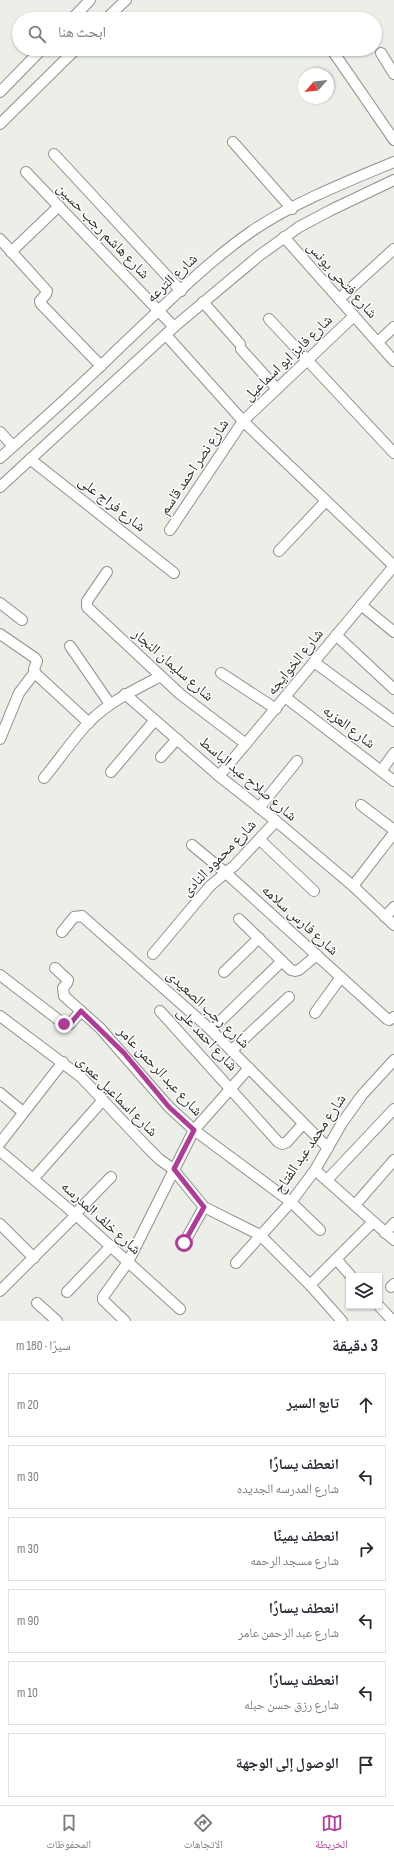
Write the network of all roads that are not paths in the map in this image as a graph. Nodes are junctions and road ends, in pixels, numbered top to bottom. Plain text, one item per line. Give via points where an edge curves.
1 (90, 0) edge
2 (126, 0) edge
3 (79, 12) edge
4 (113, 12) edge
5 (35, 56) edge
6 (69, 56) edge
7 (336, 56) edge
8 (382, 56) edge
9 (394, 74) edge
10 (0, 92) edge
11 (0, 124) edge
12 (394, 140) edge
13 (233, 142) dead end
14 (54, 154) dead end
15 (394, 162) edge
16 (26, 172) dead end
17 (393, 182) edge
18 (59, 206) junction
19 (292, 209) junction
20 (284, 237) junction
21 (0, 239) edge
22 (394, 249) edge
23 (11, 252) junction
24 (181, 291) junction
25 (339, 299) junction
26 (203, 302) junction
27 (159, 310) junction
28 (354, 316) junction
29 (269, 319) dead end
30 (174, 327) junction
31 (394, 327) edge
32 (166, 335) junction
33 (378, 342) junction
34 (308, 359) junction
35 (394, 361) edge
36 (101, 366) junction
37 (277, 389) junction
38 (243, 421) junction
39 (0, 432) edge
40 (13, 446) junction
41 (394, 452) edge
42 (0, 458) edge
43 (30, 459) junction
44 (0, 487) edge
45 (326, 501) junction
46 (170, 530) dead end
47 (279, 551) dead end
48 (393, 569) edge
49 (107, 572) dead end
50 (174, 573) dead end
51 (0, 603) edge
52 (361, 604) junction
53 (22, 620) dead end
54 (394, 632) edge
55 (0, 634) edge
56 (336, 636) junction
57 (70, 646) dead end
58 (314, 662) junction
59 (35, 672) junction
60 (221, 673) dead end
61 (159, 677) junction
62 (394, 689) edge
63 (125, 694) junction
64 (285, 697) junction
65 (110, 704) junction
66 (276, 708) junction
67 (155, 720) junction
68 (394, 721) edge
69 (89, 722) junction
70 (0, 739) edge
71 (177, 739) junction
72 (246, 744) junction
73 (394, 753) edge
74 (161, 757) dead end
75 (297, 761) dead end
76 (381, 771) junction
77 (111, 772) dead end
78 (219, 776) junction
79 (44, 778) dead end
80 (394, 781) edge
81 (361, 805) dead end
82 (259, 808) junction
83 (276, 821) junction
84 (394, 831) edge
85 (260, 840) junction
86 (192, 845) dead end
87 (226, 873) junction
88 (352, 886) junction
89 (314, 891) dead end
90 (394, 907) edge
91 (385, 917) junction
92 (239, 919) dead end
93 (394, 925) edge
94 (62, 932) dead end
95 (259, 938) junction
96 (153, 954) dead end
97 (317, 955) junction
98 (282, 961) junction
99 (55, 968) dead end
100 (224, 972) dead end
101 (0, 975) edge
102 (341, 977) junction
103 (289, 997) dead end
104 (81, 1011) junction
105 (160, 1011) dead end
106 (315, 1013) dead end
107 (0, 1016) edge
108 (391, 1018) edge
109 (211, 1030) junction
110 (232, 1050) junction
111 (394, 1060) edge
112 (63, 1062) junction
113 (249, 1068) junction
114 (232, 1088) junction
115 (0, 1093) edge
116 (103, 1100) junction
117 (394, 1109) edge
118 (23, 1112) junction
119 (303, 1124) junction
120 (194, 1130) junction
121 (0, 1143) edge
122 (328, 1148) junction
123 (0, 1151) edge
124 (394, 1160) edge
125 (174, 1169) junction
126 (315, 1170) junction
127 (111, 1177) dead end
128 (34, 1178) junction
129 (327, 1180) junction
130 (291, 1202) junction
131 (355, 1205) junction
132 (204, 1207) junction
133 (75, 1215) junction
134 (373, 1222) junction
135 (394, 1223) edge
136 (0, 1224) edge
137 (320, 1230) dead end
138 (386, 1233) junction
139 (260, 1235) junction
140 (394, 1240) edge
141 (184, 1243) dead end
142 (111, 1246) junction
143 (34, 1258) junction
144 (336, 1259) junction
145 (128, 1262) junction
146 (236, 1263) dead end
147 (348, 1273) edge
148 (310, 1285) junction
149 (0, 1291) edge
150 (67, 1292) dead end
151 (38, 1303) dead end
152 (180, 1309) dead end
153 (382, 1309) edge
154 (57, 1321) edge
155 (125, 1321) edge
156 (342, 1321) edge
157 (394, 1321) edge

1 - 3 street
2 - 4 street
5 - 10 street
6 - 11 street
7 - 12 street
8 - 9 street
13 - 19 street
14 - 24 street
15 - 19 street, شارع الترعه
16 - 18 street, شارع هاشم رجب حسين
17 - 20 street via 331,210
18 - 23 street
18 - 27 street, شارع هاشم رجب حسين
19 - 24 street, شارع الترعه via 254,230 220,254
20 - 25 street, شارع فتحى يونس
20 - 26 street
21 - 23 street
22 - 25 street
23 - 36 street via 47,291 40,301 41,304
24 - 27 street, شارع الترعه
25 - 28 street, شارع فتحى يونس
26 - 30 street
26 - 37 street
27 - 30 street, شارع هاشم رجب حسين
27 - 36 street, شارع الترعه
28 - 33 street, شارع فتحى يونس
28 - 34 street, شارع فايز ابو اسماعيل
29 - 34 street
30 - 32 street
31 - 33 street
32 - 38 street
32 - 43 street
33 - 35 street, شارع فتحى يونس
34 - 37 street, شارع فايز ابو اسماعيل
34 - 41 street
36 - 40 street, شارع الترعه
37 - 38 street, شارع فايز ابو اسماعيل
38 - 45 street
38 - 46 street, شارع نصر احمد قاسم
39 - 40 street
40 - 42 street, شارع الترعه
43 - 44 street
43 - 50 street, شارع فراج على
45 - 47 street
45 - 48 street
48 - 52 street, شارع الخوايجه
49 - 61 street, شارع سليمان النجار via 86,604
51 - 53 street
52 - 54 street
52 - 56 street, شارع الخوايجه
55 - 59 street via 36,659
56 - 58 street, شارع الخوايجه
56 - 62 street
57 - 65 street
58 - 64 street, شارع الخوايجه
58 - 68 street
59 - 69 street
59 - 70 street via 19,693
60 - 66 street
61 - 63 street
61 - 72 street, شارع سليمان النجار
63 - 65 street
63 - 67 street, شارع صلاح عبد الباسط
64 - 66 street, شارع الخوايجه
64 - 76 street, شارع العزبه
65 - 69 street
66 - 72 street, شارع الخوايجه
67 - 71 street, شارع صلاح عبد الباسط
67 - 77 street
69 - 79 street
71 - 74 street
71 - 78 street, شارع صلاح عبد الباسط
72 - 78 street, شارع الخوايجه
73 - 76 street
75 - 82 street
76 - 80 street, شارع العزبه
78 - 82 street, شارع صلاح عبد الباسط
81 - 84 street
82 - 83 street, شارع صلاح عبد الباسط
83 - 85 street, شارع محمود النادى
83 - 88 street, شارع صلاح عبد الباسط
84 - 88 street
85 - 87 street, شارع محمود النادى
85 - 89 street
86 - 87 street, شارع فارس سلامه
87 - 96 street, شارع محمود النادى via 210,886
87 - 97 street, شارع فارس سلامه
88 - 91 street, شارع صلاح عبد الباسط
90 - 91 street
91 - 93 street, شارع صلاح عبد الباسط
92 - 95 street
94 - 109 street, شارع رجب الصعيدى via 74,917 82,916
95 - 98 street
95 - 100 street
97 - 98 street via 295,972
97 - 102 street, شارع فارس سلامه
98 - 109 street
99 - 104 street, شارع عبد الرحمن عامر via 68,980 63,988 64,996
101 - 104 street via 64,1024 70,1024
102 - 106 street
102 - 108 street, شارع فارس سلامه
103 - 110 street
104 - 120 street, شارع عبد الرحمن عامر via 124,1053 169,1107
105 - 114 street, شارع احمد على
107 - 112 street, شارع اسماعيل عمرى
109 - 110 street, شارع رجب الصعيدى
110 - 113 street, شارع رجب الصعيدى
111 - 122 street, شارع محمد عبد الفتاح via 362,1095
112 - 116 street, شارع اسماعيل عمرى
112 - 118 street
113 - 114 street
113 - 119 street, شارع رجب الصعيدى
114 - 119 street, شارع احمد على via 278,1142 286,1142
114 - 120 street
115 - 118 street
116 - 125 street, شارع اسماعيل عمرى via 159,1159
116 - 128 street
117 - 129 street
118 - 121 street
119 - 122 street, شارع رجب الصعيدى
120 - 125 street
120 - 130 street, شارع عبد الرحمن عامر
122 - 126 street, شارع محمد عبد الفتاح
123 - 128 street, شارع خلف المدرسه
124 - 131 street
125 - 132 street, شارع اسماعيل عمرى
125 - 145 street
126 - 129 street
126 - 130 street, شارع محمد عبد الفتاح
127 - 133 street
128 - 133 street, شارع خلف المدرسه
129 - 131 street
130 - 137 street, شارع عبد الرحمن عامر
130 - 139 street, شارع محمد عبد الفتاح
131 - 134 street
132 - 139 street
132 - 141 street
133 - 142 street, شارع خلف المدرسه
133 - 143 street
134 - 138 street
134 - 144 street
135 - 138 street
136 - 143 street
138 - 140 street
139 - 146 street, شارع محمد عبد الفتاح
139 - 148 street
142 - 145 street, شارع خلف المدرسه
142 - 150 street
143 - 149 street
144 - 147 street
144 - 148 street
145 - 152 street, شارع خلف المدرسه
145 - 155 street via 103,1297 103,1300
148 - 156 street
151 - 154 street
153 - 157 street

